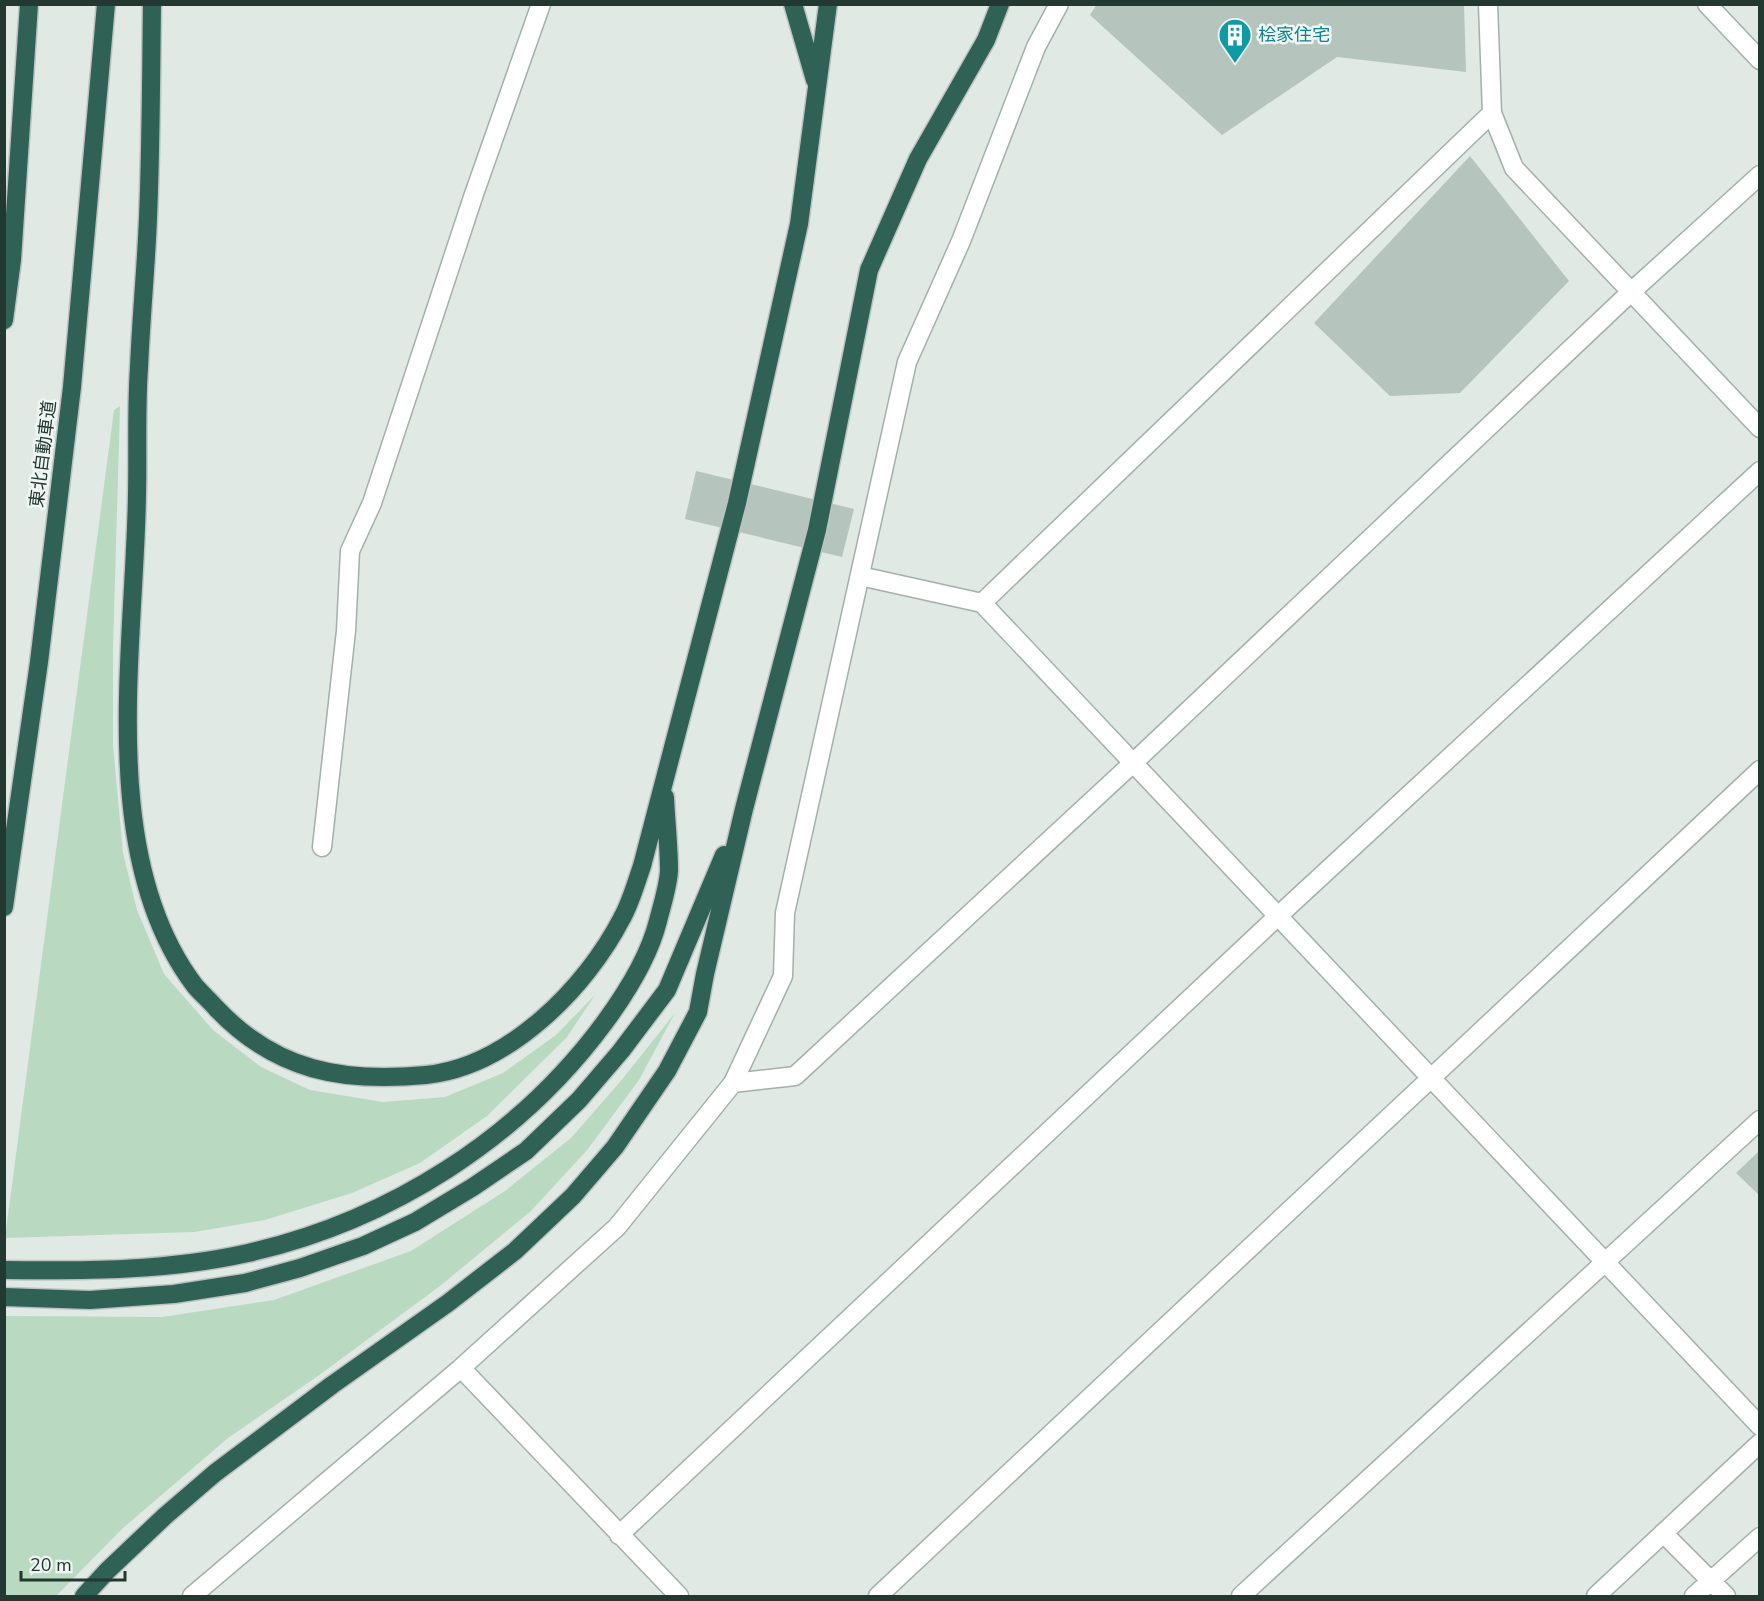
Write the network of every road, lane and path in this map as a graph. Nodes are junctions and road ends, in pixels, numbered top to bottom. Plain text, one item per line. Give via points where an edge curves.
1 (29, 4) edge
2 (106, 4) edge
3 (152, 4) edge
4 (541, 4) edge
5 (794, 4) edge
6 (828, 4) edge
7 (1000, 4) edge
8 (1059, 4) edge
9 (1488, 4) edge
10 (1707, 4) edge
11 (1760, 60) edge
12 (817, 88) junction
13 (1492, 113) junction
14 (1760, 175) edge
15 (1631, 292) junction
16 (4, 320) edge
17 (1760, 428) edge
18 (1760, 471) edge
19 (860, 576) junction
20 (982, 603) junction
21 (1133, 763) junction
22 (1760, 770) edge
23 (664, 779) junction
24 (744, 809) junction
25 (322, 847) dead end
26 (4, 907) edge
27 (1278, 916) junction
28 (1431, 1078) junction
29 (733, 1083) junction
30 (1760, 1120) edge
31 (1605, 1262) junction
32 (4, 1270) edge
33 (4, 1297) edge
34 (461, 1368) junction
35 (1760, 1426) edge
36 (1760, 1443) edge
37 (1663, 1533) junction
38 (619, 1535) junction
39 (1760, 1537) edge
40 (1711, 1581) junction
41 (84, 1596) edge
42 (192, 1596) edge
43 (679, 1596) edge
44 (878, 1596) edge
45 (1241, 1596) edge
46 (1596, 1596) edge
47 (1694, 1596) edge
48 (1726, 1596) edge

1 - 16 highway via 12,260
2 - 26 highway, 東北自動車道 via 72,387
3 - 23 highway via 129,754 134,831 148,891 168,943 196,987 234,1026 274,1055 325,1073 383,1079 433,1074 478,1062 519,1039 583,978 608,944 625,914 642,866
4 - 25 street via 372,503 350,551 346,631
5 - 12 highway
6 - 12 highway
7 - 24 highway via 986,40 918,159 869,270 817,530
8 - 19 street via 1036,47 961,241 907,362
9 - 13 street
10 - 11 street
12 - 23 highway via 799,224 737,503
13 - 15 street via 1514,168
13 - 20 street
14 - 15 street
15 - 17 street
15 - 21 street
18 - 27 street
19 - 20 street
19 - 29 street via 785,913 783,976
20 - 21 street
21 - 27 street
21 - 29 street via 795,1076
22 - 28 street
23 - 32 highway via 669,873 658,923 644,958 623,998 588,1045 498,1134 444,1172 378,1208 316,1234 248,1253 96,1272
24 - 33 highway via 667,990 579,1100 526,1151 473,1187 415,1222 363,1246 245,1283 174,1294 90,1300
24 - 41 highway via 698,1012 667,1071 615,1147 573,1196 515,1251 215,1473
27 - 28 street
27 - 38 street
28 - 31 street
28 - 44 street
29 - 34 street via 617,1227
30 - 31 street
31 - 35 street
31 - 45 street
34 - 38 street
34 - 42 street
36 - 37 street
37 - 40 street
37 - 46 street
38 - 43 street
39 - 40 street
40 - 47 street
40 - 48 street

